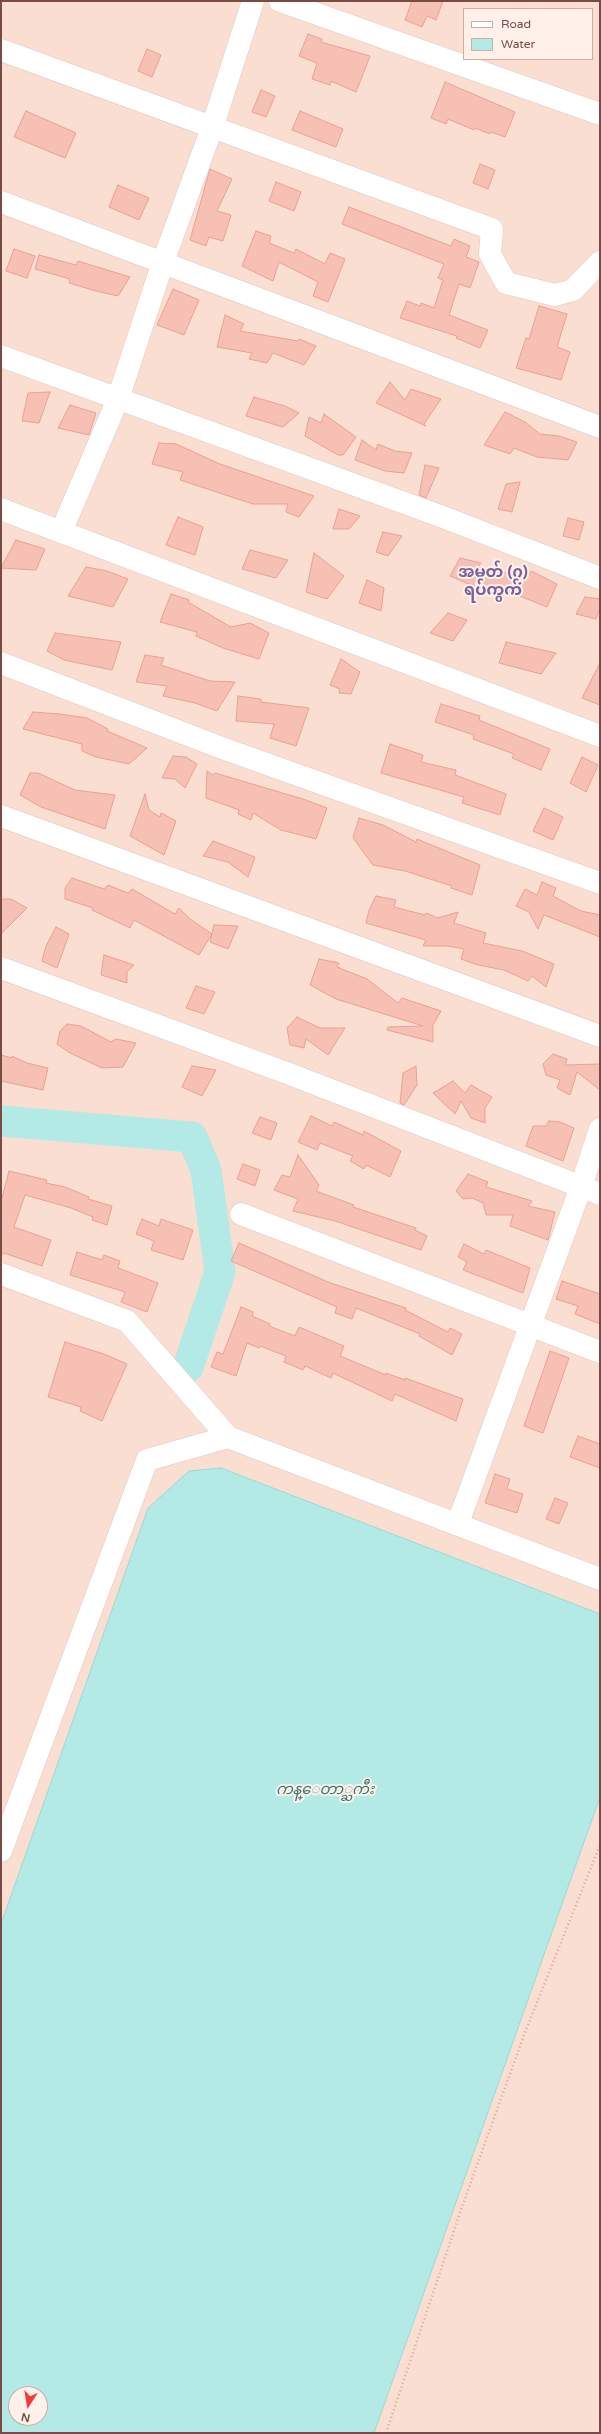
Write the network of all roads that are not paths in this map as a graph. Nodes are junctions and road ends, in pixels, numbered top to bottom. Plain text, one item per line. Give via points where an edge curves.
1 (252, 1) edge
2 (280, 1) edge
3 (1, 50) edge
4 (600, 114) edge
5 (212, 128) junction
6 (1, 202) edge
7 (162, 262) junction
8 (600, 262) edge
9 (1, 356) edge
10 (118, 399) junction
11 (600, 426) edge
12 (1, 509) edge
13 (61, 532) junction
14 (600, 578) edge
15 (1, 663) edge
16 (600, 736) edge
17 (1, 816) edge
18 (600, 883) edge
19 (1, 968) edge
20 (600, 1036) edge
21 (600, 1129) edge
22 (591, 1191) edge
23 (241, 1214) dead end
24 (1, 1274) edge
25 (530, 1326) junction
26 (600, 1352) edge
27 (228, 1437) junction
28 (458, 1523) junction
29 (600, 1579) edge
30 (1, 1851) edge

1 - 5 street
2 - 4 street
3 - 5 street
5 - 7 street
5 - 8 street via 492,229 490,254 506,283 556,295 573,290
6 - 7 street
7 - 10 street
7 - 11 street
9 - 10 street
10 - 13 street
10 - 14 street via 443,517
12 - 13 street
13 - 16 street
15 - 18 street via 222,748
17 - 20 street
19 - 22 street via 287,1073
21 - 22 street
22 - 25 street
23 - 25 street
24 - 27 street via 127,1321
25 - 26 street
25 - 28 street
27 - 28 street
27 - 30 street via 147,1460
28 - 29 street

